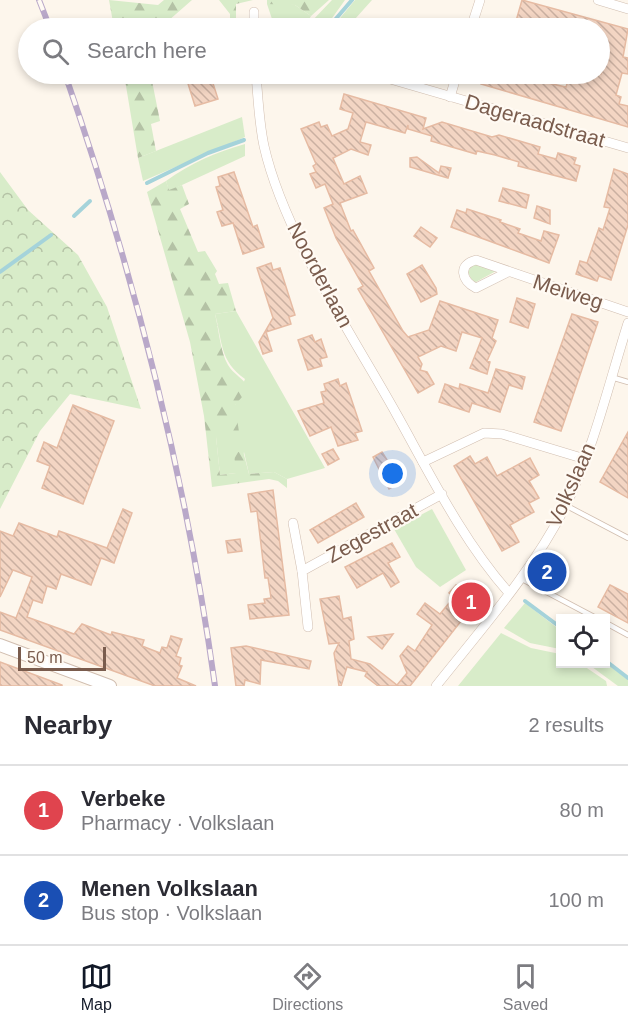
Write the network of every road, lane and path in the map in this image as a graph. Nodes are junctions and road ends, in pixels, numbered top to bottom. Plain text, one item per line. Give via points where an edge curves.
1 (480, 0) edge
2 (598, 0) edge
3 (628, 9) edge
4 (254, 12) dead end
5 (254, 18) edge
6 (474, 18) edge
7 (257, 84) edge
8 (406, 84) edge
9 (454, 84) edge
10 (450, 97) junction
11 (628, 148) edge
12 (508, 272) junction
13 (628, 312) edge
14 (628, 323) edge
15 (611, 377) junction
16 (628, 382) edge
17 (585, 459) junction
18 (423, 462) junction
19 (442, 494) junction
20 (566, 505) junction
21 (293, 523) dead end
22 (628, 538) edge
23 (302, 571) junction
24 (520, 578) junction
25 (509, 593) junction
26 (588, 614) edge
27 (610, 625) edge
28 (308, 627) dead end
29 (628, 635) edge
30 (0, 645) edge
31 (110, 686) edge
32 (436, 686) edge

1 - 6 street
2 - 3 street
4 - 5 street
7 - 18 street, Noorderlaan via 264,146 283,205
8 - 10 street, Dageraadstraat
9 - 10 street
10 - 11 street, Dageraadstraat
12 - 12 street, Meiweg via 476,260 466,265 463,276 476,288
12 - 13 street, Meiweg
14 - 15 street, Volkslaan
15 - 16 lane
15 - 17 street, Volkslaan
17 - 18 street via 502,434 484,433
17 - 20 street, Volkslaan
18 - 19 street, Noorderlaan
19 - 23 street, Zegestraat
19 - 25 street, Noorderlaan via 485,564
20 - 22 lane
20 - 24 street, Volkslaan
21 - 23 street, Zegestraat
23 - 28 street, Zegestraat
24 - 25 street, Volkslaan
24 - 26 lane
25 - 32 street, Volkslaan
27 - 29 lane
30 - 31 street

